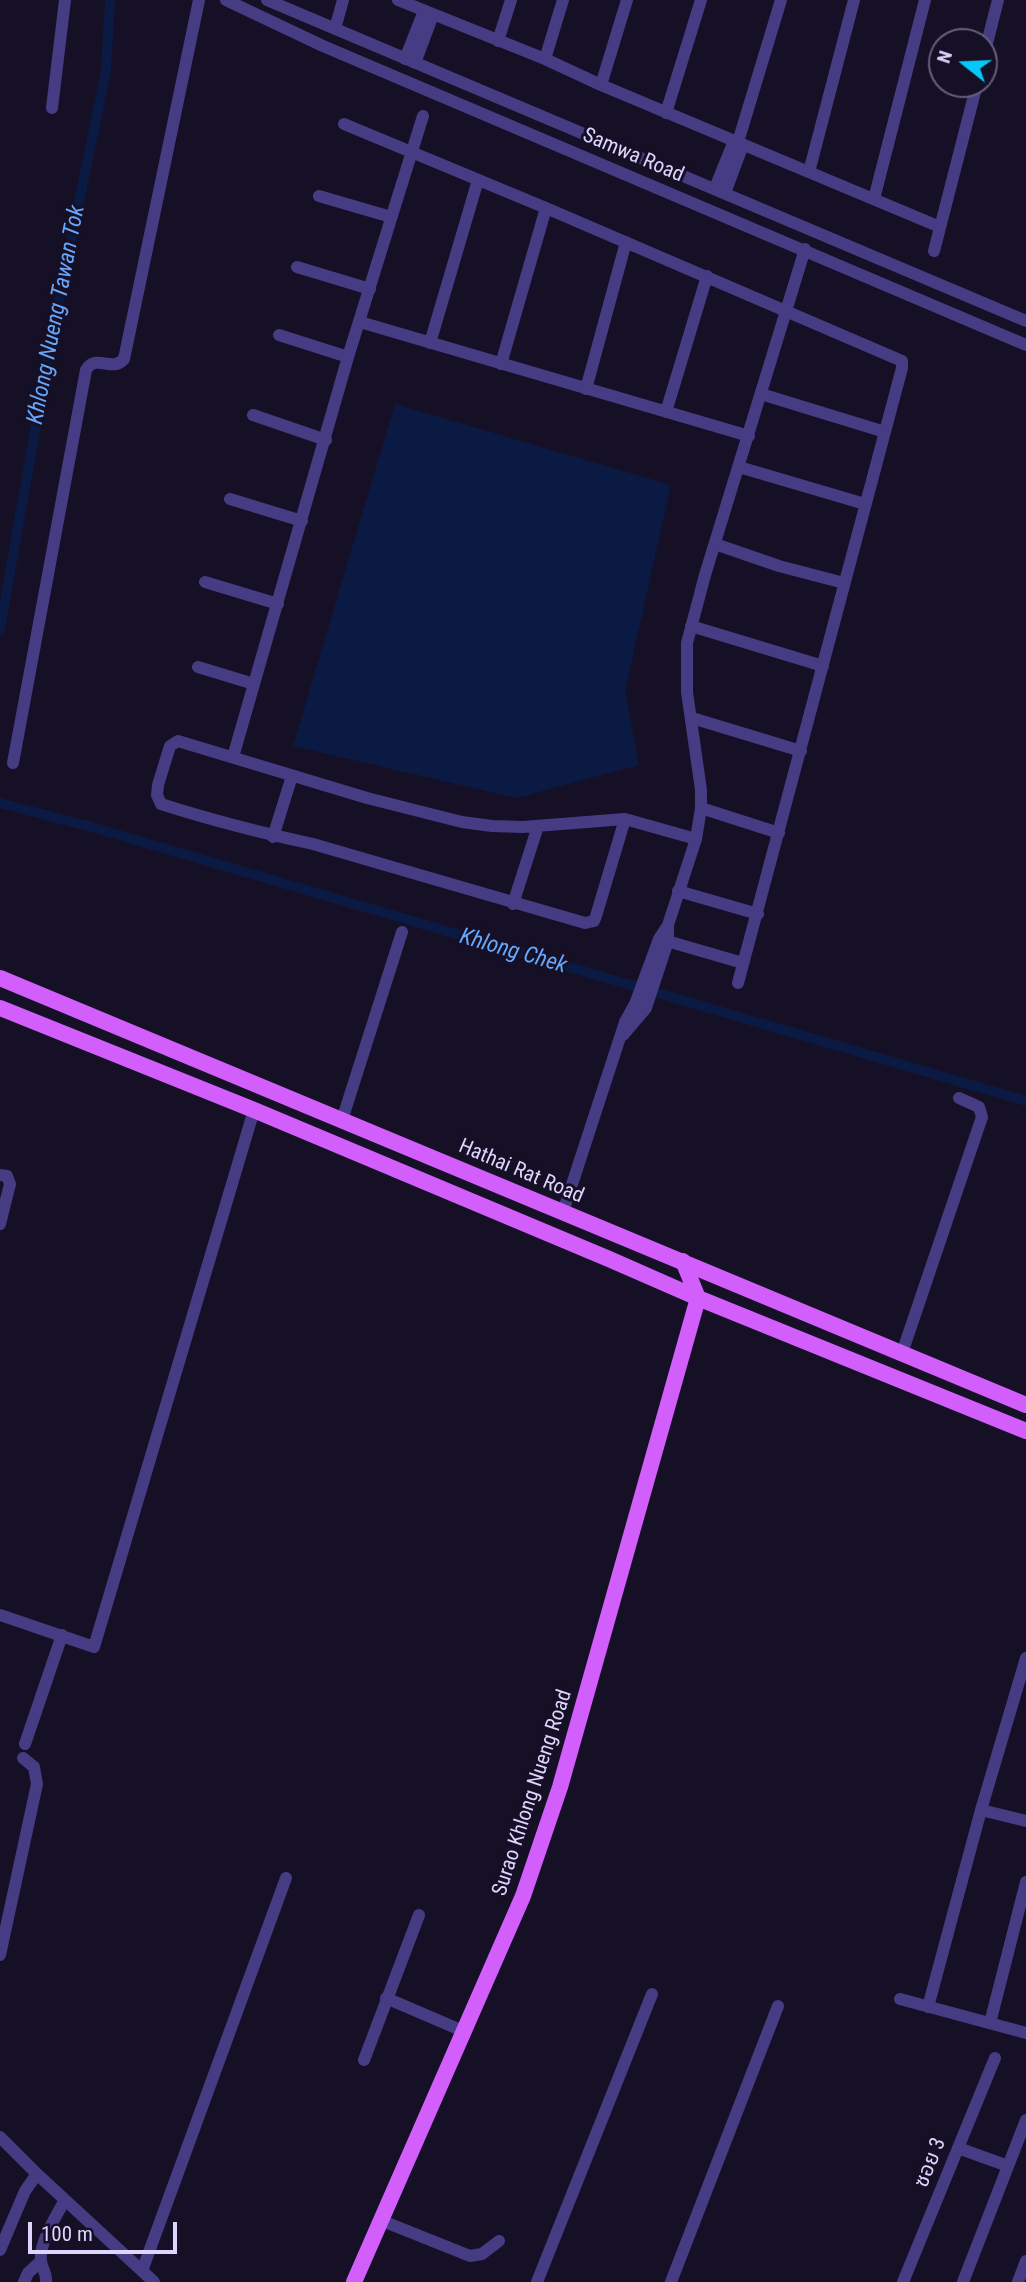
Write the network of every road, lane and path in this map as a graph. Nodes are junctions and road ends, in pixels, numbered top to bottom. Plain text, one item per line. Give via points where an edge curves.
1 (65, 0) edge
2 (200, 0) edge
3 (226, 0) edge
4 (267, 0) edge
5 (304, 0) edge
6 (343, 0) edge
7 (398, 0) edge
8 (511, 0) edge
9 (563, 0) edge
10 (626, 0) edge
11 (701, 0) edge
12 (781, 0) edge
13 (854, 0) edge
14 (925, 0) edge
15 (998, 0) edge
16 (429, 9) edge
17 (300, 15) junction
18 (991, 28) edge
19 (335, 29) junction
20 (498, 41) junction
21 (545, 59) junction
22 (410, 62) junction
23 (601, 85) junction
24 (972, 98) edge
25 (52, 108) dead end
26 (666, 113) junction
27 (423, 116) dead end
28 (548, 119) junction
29 (344, 124) dead end
30 (540, 139) junction
31 (738, 143) junction
32 (411, 153) junction
33 (809, 172) junction
34 (478, 180) junction
35 (720, 190) junction
36 (318, 197) dead end
37 (874, 199) junction
38 (547, 208) junction
39 (391, 218) junction
40 (940, 227) junction
41 (626, 242) junction
42 (805, 250) junction
43 (934, 251) dead end
44 (297, 267) dead end
45 (707, 276) junction
46 (370, 289) junction
47 (786, 311) junction
48 (1026, 321) edge
49 (360, 323) junction
50 (279, 335) dead end
51 (430, 343) junction
52 (1026, 345) edge
53 (348, 357) junction
54 (501, 364) junction
55 (586, 389) junction
56 (761, 394) junction
57 (666, 412) junction
58 (253, 415) dead end
59 (885, 432) junction
60 (748, 436) junction
61 (326, 440) junction
62 (739, 467) junction
63 (230, 499) dead end
64 (865, 504) junction
65 (302, 521) junction
66 (715, 544) junction
67 (205, 582) dead end
68 (844, 583) junction
69 (278, 604) junction
70 (691, 626) junction
71 (823, 666) junction
72 (198, 667) dead end
73 (254, 684) junction
74 (692, 718) junction
75 (801, 751) junction
76 (233, 757) junction
77 (13, 763) dead end
78 (292, 776) junction
79 (701, 808) junction
80 (625, 819) junction
81 (537, 826) junction
82 (779, 833) junction
83 (273, 836) junction
84 (696, 839) junction
85 (678, 891) junction
86 (513, 904) junction
87 (758, 914) junction
88 (402, 932) dead end
89 (664, 940) junction
90 (743, 963) junction
91 (0, 978) edge
92 (738, 983) dead end
93 (0, 1009) edge
94 (959, 1098) dead end
95 (254, 1110) junction
96 (342, 1120) junction
97 (0, 1174) edge
98 (563, 1212) junction
99 (0, 1224) edge
100 (683, 1261) junction
101 (733, 1282) junction
102 (698, 1298) junction
103 (902, 1353) junction
104 (1026, 1405) edge
105 (1026, 1431) edge
106 (1, 1618) edge
107 (62, 1635) junction
108 (1026, 1658) edge
109 (981, 1810) junction
110 (1026, 1821) edge
111 (286, 1878) dead end
112 (1026, 1882) edge
113 (419, 1915) dead end
114 (0, 1955) edge
115 (652, 1994) dead end
116 (386, 1998) junction
117 (901, 1999) dead end
118 (778, 2007) dead end
119 (928, 2007) junction
120 (990, 2023) junction
121 (463, 2031) junction
122 (1026, 2033) edge
123 (995, 2058) dead end
124 (364, 2060) dead end
125 (1026, 2120) edge
126 (0, 2137) edge
127 (958, 2148) junction
128 (1008, 2166) junction
129 (37, 2174) junction
130 (65, 2200) junction
131 (380, 2220) junction
132 (499, 2241) dead end
133 (0, 2249) edge
134 (1026, 2261) edge
135 (40, 2262) junction
136 (142, 2271) junction
137 (24, 2282) edge
138 (46, 2282) edge
139 (155, 2282) edge
140 (354, 2282) edge
141 (537, 2282) edge
142 (671, 2282) edge
143 (903, 2282) edge
144 (963, 2282) edge
145 (1018, 2282) edge

1 - 25 street
2 - 77 street via 124,359 115,365 95,362 86,370
3 - 30 street, Samwa Road
4 - 17 street, Samwa Road
5 - 17 street
6 - 19 street
7 - 16 street
8 - 20 street
9 - 21 street
10 - 23 street
11 - 26 street
12 - 31 street
13 - 33 street
14 - 37 street
15 - 18 street
16 - 20 street
16 - 22 street
17 - 19 street, Samwa Road
19 - 22 street, Samwa Road
20 - 21 street
21 - 23 street
22 - 28 street, Samwa Road
23 - 26 street
24 - 40 street
26 - 31 street
27 - 32 street
28 - 30 street
28 - 35 street, Samwa Road
29 - 32 street
30 - 42 street, Samwa Road
31 - 33 street
31 - 35 street
32 - 34 street
32 - 39 street
33 - 37 street
34 - 38 street
34 - 51 street
35 - 48 street, Samwa Road
36 - 39 street
37 - 40 street
38 - 41 street
38 - 54 street
39 - 46 street
40 - 43 street
41 - 45 street
41 - 55 street
42 - 47 street
42 - 52 street, Samwa Road
44 - 46 street
45 - 47 street
45 - 57 street
46 - 49 street
47 - 56 street
47 - 59 street via 902,361
49 - 51 street
49 - 53 street
50 - 53 street
51 - 54 street
53 - 61 street
54 - 55 street
55 - 57 street
56 - 59 street
56 - 60 street
57 - 60 street
58 - 61 street
59 - 64 street
60 - 62 street
61 - 65 street
62 - 64 street
62 - 66 street
63 - 65 street
64 - 68 street
65 - 69 street
66 - 68 street
66 - 70 street
67 - 69 street
68 - 71 street
69 - 73 street
70 - 71 street
70 - 74 street via 685,666
71 - 75 street
72 - 73 street
73 - 76 street
74 - 75 street
74 - 79 street
75 - 82 street
76 - 78 street
76 - 83 street via 172,743 158,785 158,800
78 - 81 street via 462,822
78 - 83 street
79 - 82 street
79 - 84 street
80 - 81 street
80 - 84 street
80 - 86 street via 594,921 585,923
81 - 86 street
82 - 87 street
83 - 86 street
84 - 85 street
85 - 87 street
85 - 89 street
87 - 90 street
88 - 96 street
89 - 90 street
89 - 98 street via 640,1006 619,1039
90 - 92 street
91 - 96 main road, Hathai Rat Road
93 - 95 main road
94 - 103 street via 979,1107 982,1117
95 - 102 main road
95 - 107 street via 94,1647
96 - 98 main road, Hathai Rat Road
97 - 99 street via 7,1176 10,1184
98 - 100 main road, Hathai Rat Road
100 - 101 main road, Hathai Rat Road
100 - 102 main road
101 - 102 main road
101 - 103 main road, Hathai Rat Road
102 - 105 main road
102 - 121 main road, Surao Khlong Nueng Road via 560,1787 523,1896
103 - 104 main road, Hathai Rat Road
106 - 107 street
107 - 114 street via 24,1751 37,1784
108 - 109 street
109 - 110 street
109 - 119 street
111 - 136 street
112 - 120 street
113 - 116 street
115 - 141 street
116 - 121 street
116 - 124 street
117 - 119 street
118 - 142 street
119 - 120 street
120 - 122 street
121 - 131 main road, Surao Khlong Nueng Road
123 - 127 street, ซอย 3
125 - 128 street
126 - 129 street
127 - 128 street
127 - 143 street, ซอย 3
128 - 144 street
129 - 130 street
129 - 133 street
130 - 135 street
130 - 136 street
131 - 132 street via 470,2256 477,2257
131 - 140 main road, Surao Khlong Nueng Road
134 - 145 street
135 - 137 street
135 - 138 street
136 - 139 street

